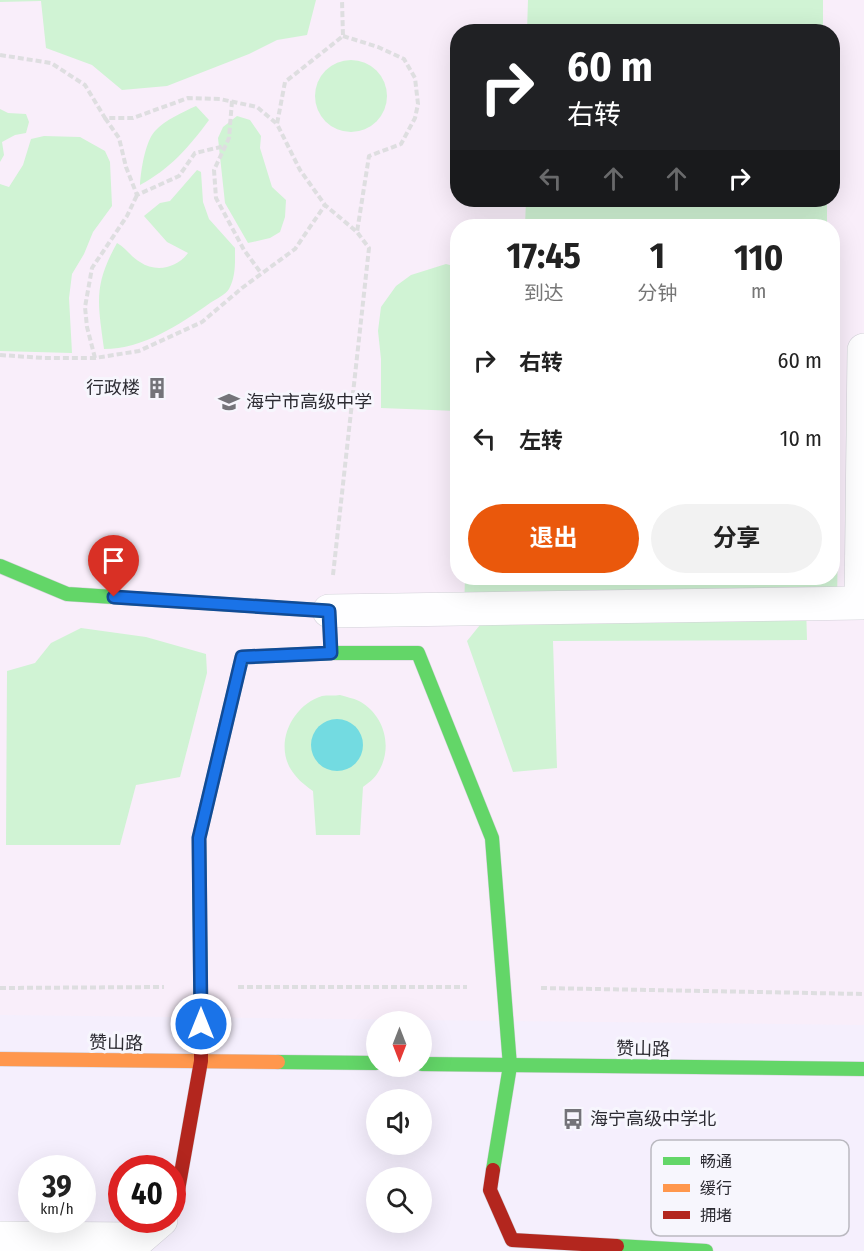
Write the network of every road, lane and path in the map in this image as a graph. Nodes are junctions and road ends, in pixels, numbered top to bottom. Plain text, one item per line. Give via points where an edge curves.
1 (342, 0) edge
2 (343, 36) junction
3 (0, 55) edge
4 (232, 101) junction
5 (105, 118) junction
6 (277, 124) junction
7 (225, 146) junction
8 (137, 195) junction
9 (325, 205) junction
10 (357, 232) junction
11 (261, 273) junction
12 (864, 350) edge
13 (0, 355) edge
14 (95, 358) junction
15 (0, 566) edge
16 (329, 612) junction
17 (331, 653) junction
18 (201, 987) junction
19 (0, 988) edge
20 (504, 988) junction
21 (864, 994) edge
22 (0, 1059) edge
23 (201, 1061) junction
24 (366, 1063) edge
25 (432, 1064) edge
26 (510, 1066) junction
27 (864, 1069) edge
28 (184, 1155) edge
29 (146, 1233) edge
30 (0, 1238) edge
31 (706, 1251) edge

1 - 2 path
2 - 6 path via 285,82
2 - 10 path via 404,59 415,78 418,104 401,144 369,156
3 - 5 path via 51,63 85,85
4 - 5 path via 188,98 133,118
4 - 6 path via 257,107
4 - 7 path via 230,138
5 - 8 path via 119,138
6 - 9 path via 300,170
7 - 8 path via 195,153 179,176
7 - 11 path via 213,170 216,198
8 - 14 path via 92,268 85,307
9 - 10 path
9 - 11 path via 295,249
10 - 16 path via 369,248
11 - 14 path via 202,322 139,351
12 - 16 street via 861,603
13 - 14 path
15 - 16 street via 66,594
16 - 17 street
17 - 18 street via 242,657 199,838
17 - 20 street via 418,653 492,838
18 - 19 path
18 - 20 path
18 - 23 street
20 - 21 path
20 - 26 street
22 - 23 street, 赞山路
23 - 24 street, 赞山路
23 - 28 street
25 - 26 street, 赞山路
26 - 27 street, 赞山路
26 - 31 street via 490,1190 512,1240
29 - 30 street via 139,1239

